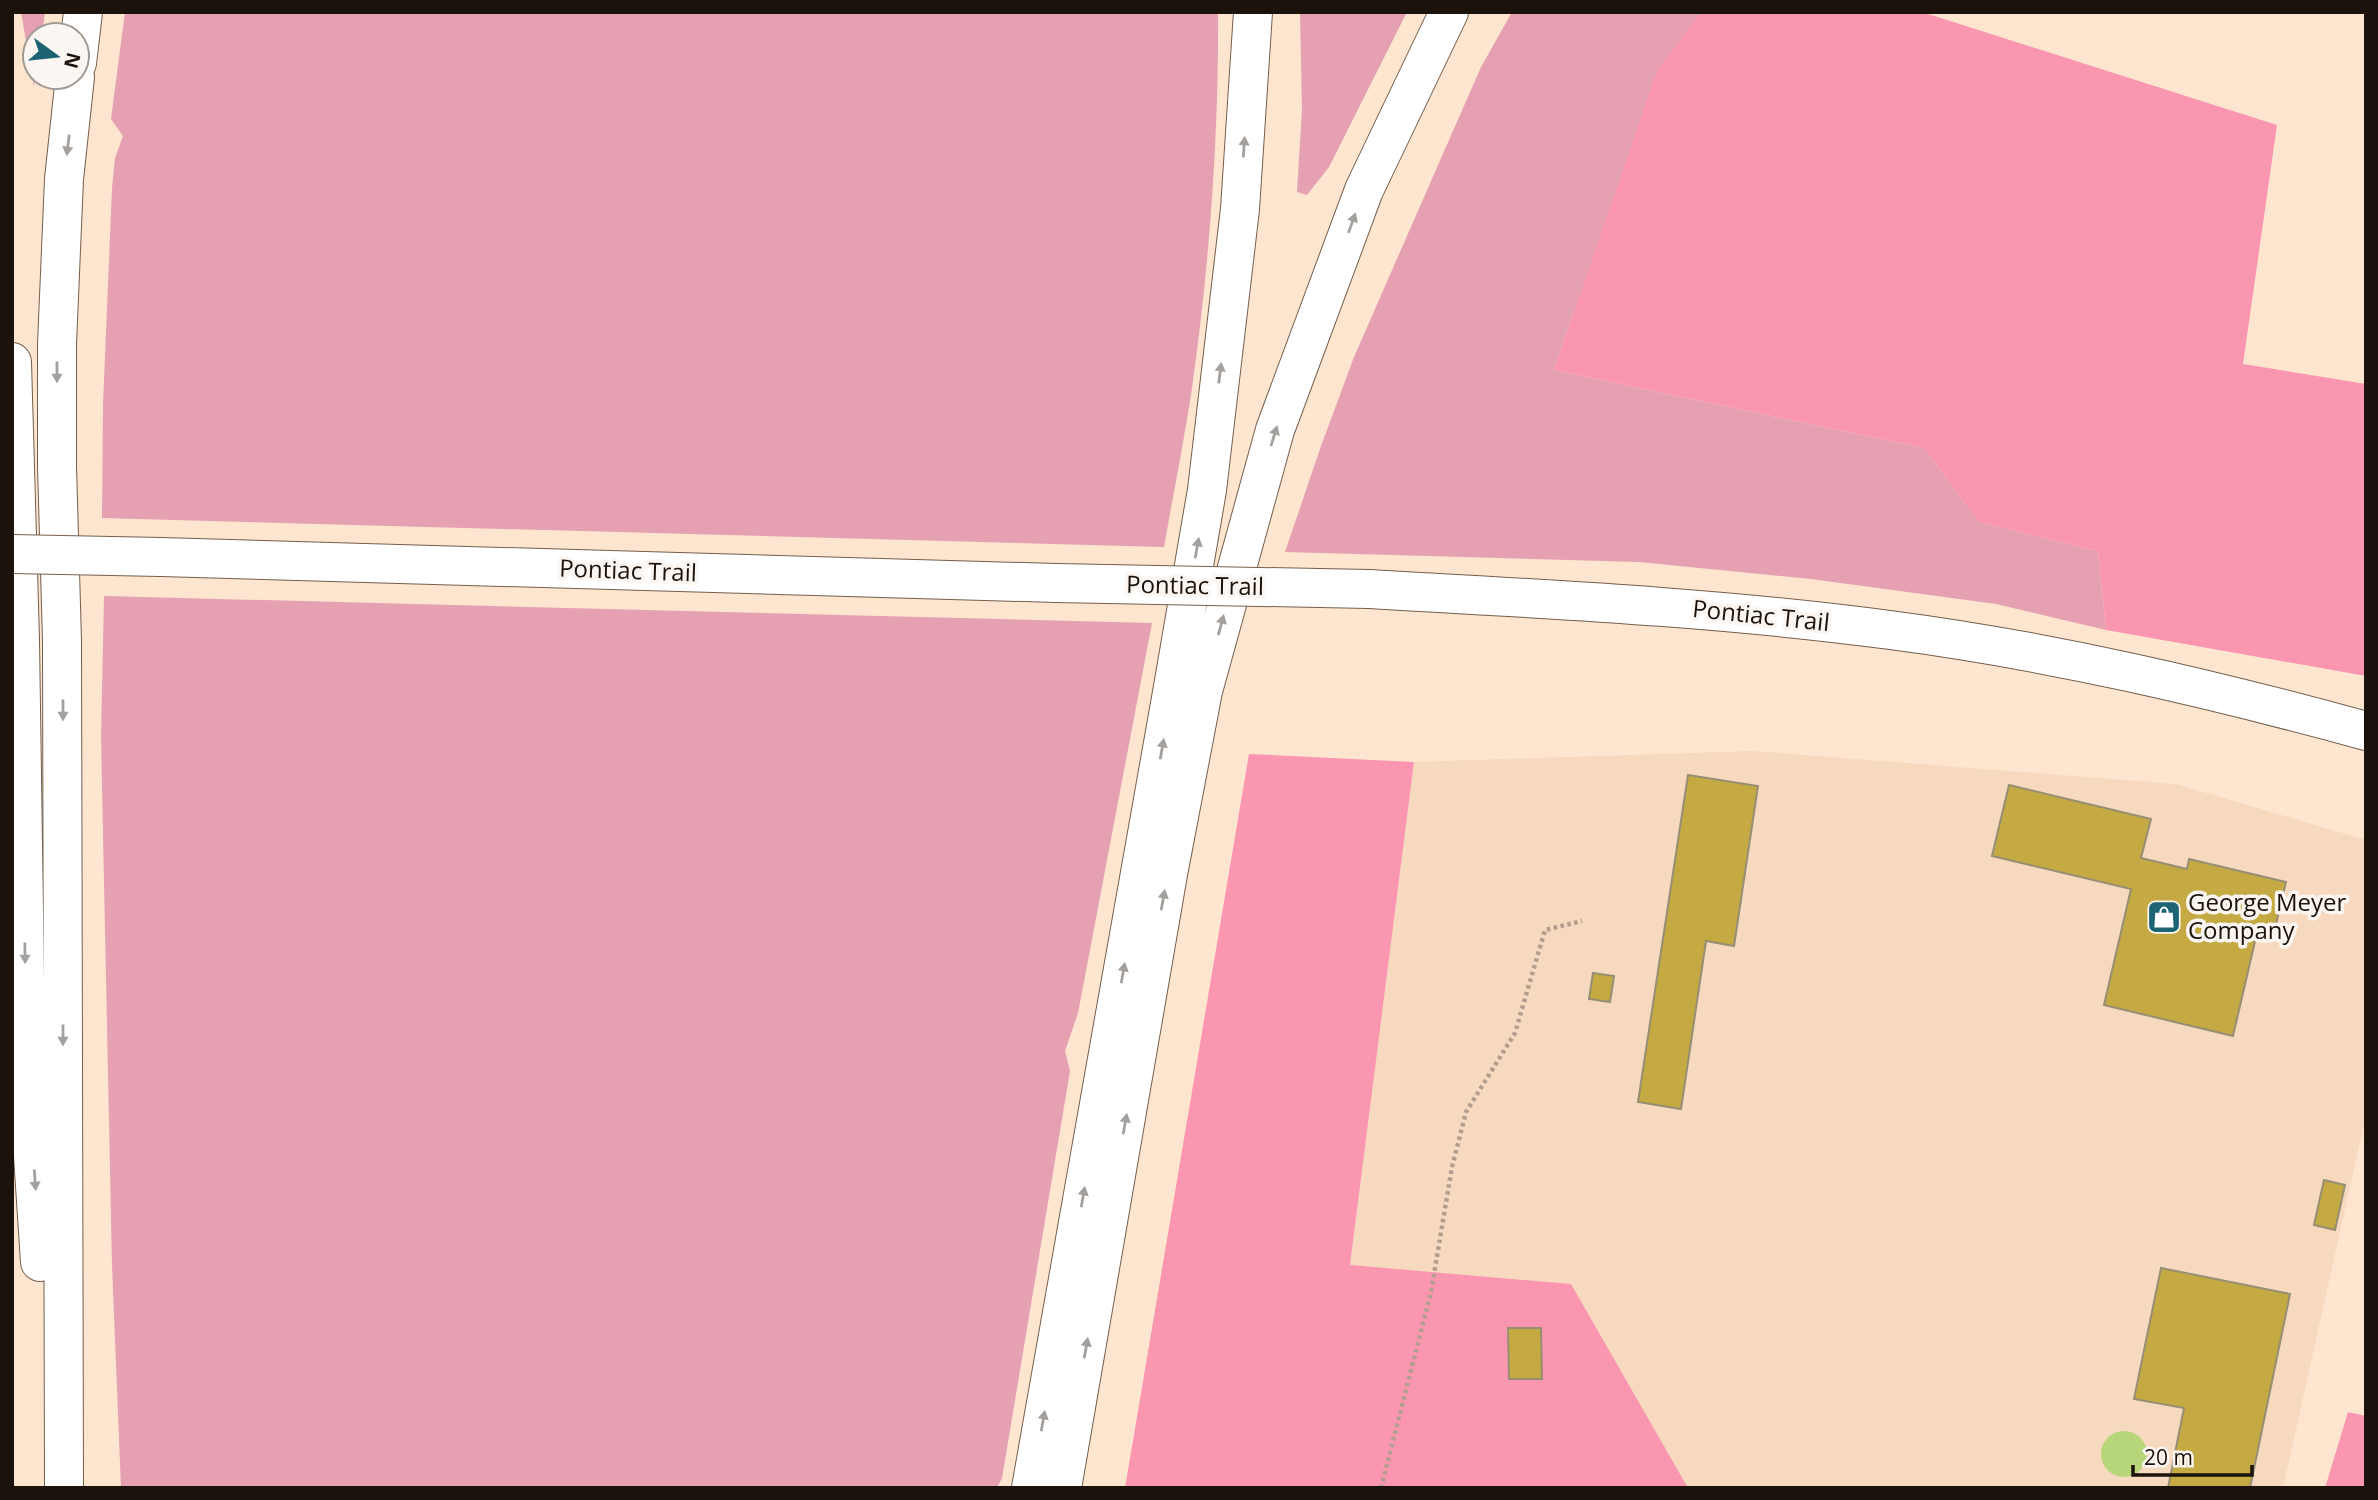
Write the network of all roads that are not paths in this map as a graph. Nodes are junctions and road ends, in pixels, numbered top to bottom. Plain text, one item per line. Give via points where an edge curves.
1 (1253, 12) edge
2 (1449, 12) edge
3 (73, 91) edge
4 (12, 362) edge
5 (12, 554) edge
6 (2366, 731) edge
7 (55, 1488) edge
8 (64, 1488) edge
9 (1031, 1488) edge
10 (1062, 1488) edge

9 -> 1 main road via 1207,490 1240,209
10 -> 2 main road via 1203,691 1275,430 1364,190
3 -> 8 main road via 64,179 57,344
4 -> 7 main road via 26,1048
5 - 6 main road, Pontiac Trail, bridge via 1369,589 1640,605 1891,630 2035,653 2142,674

